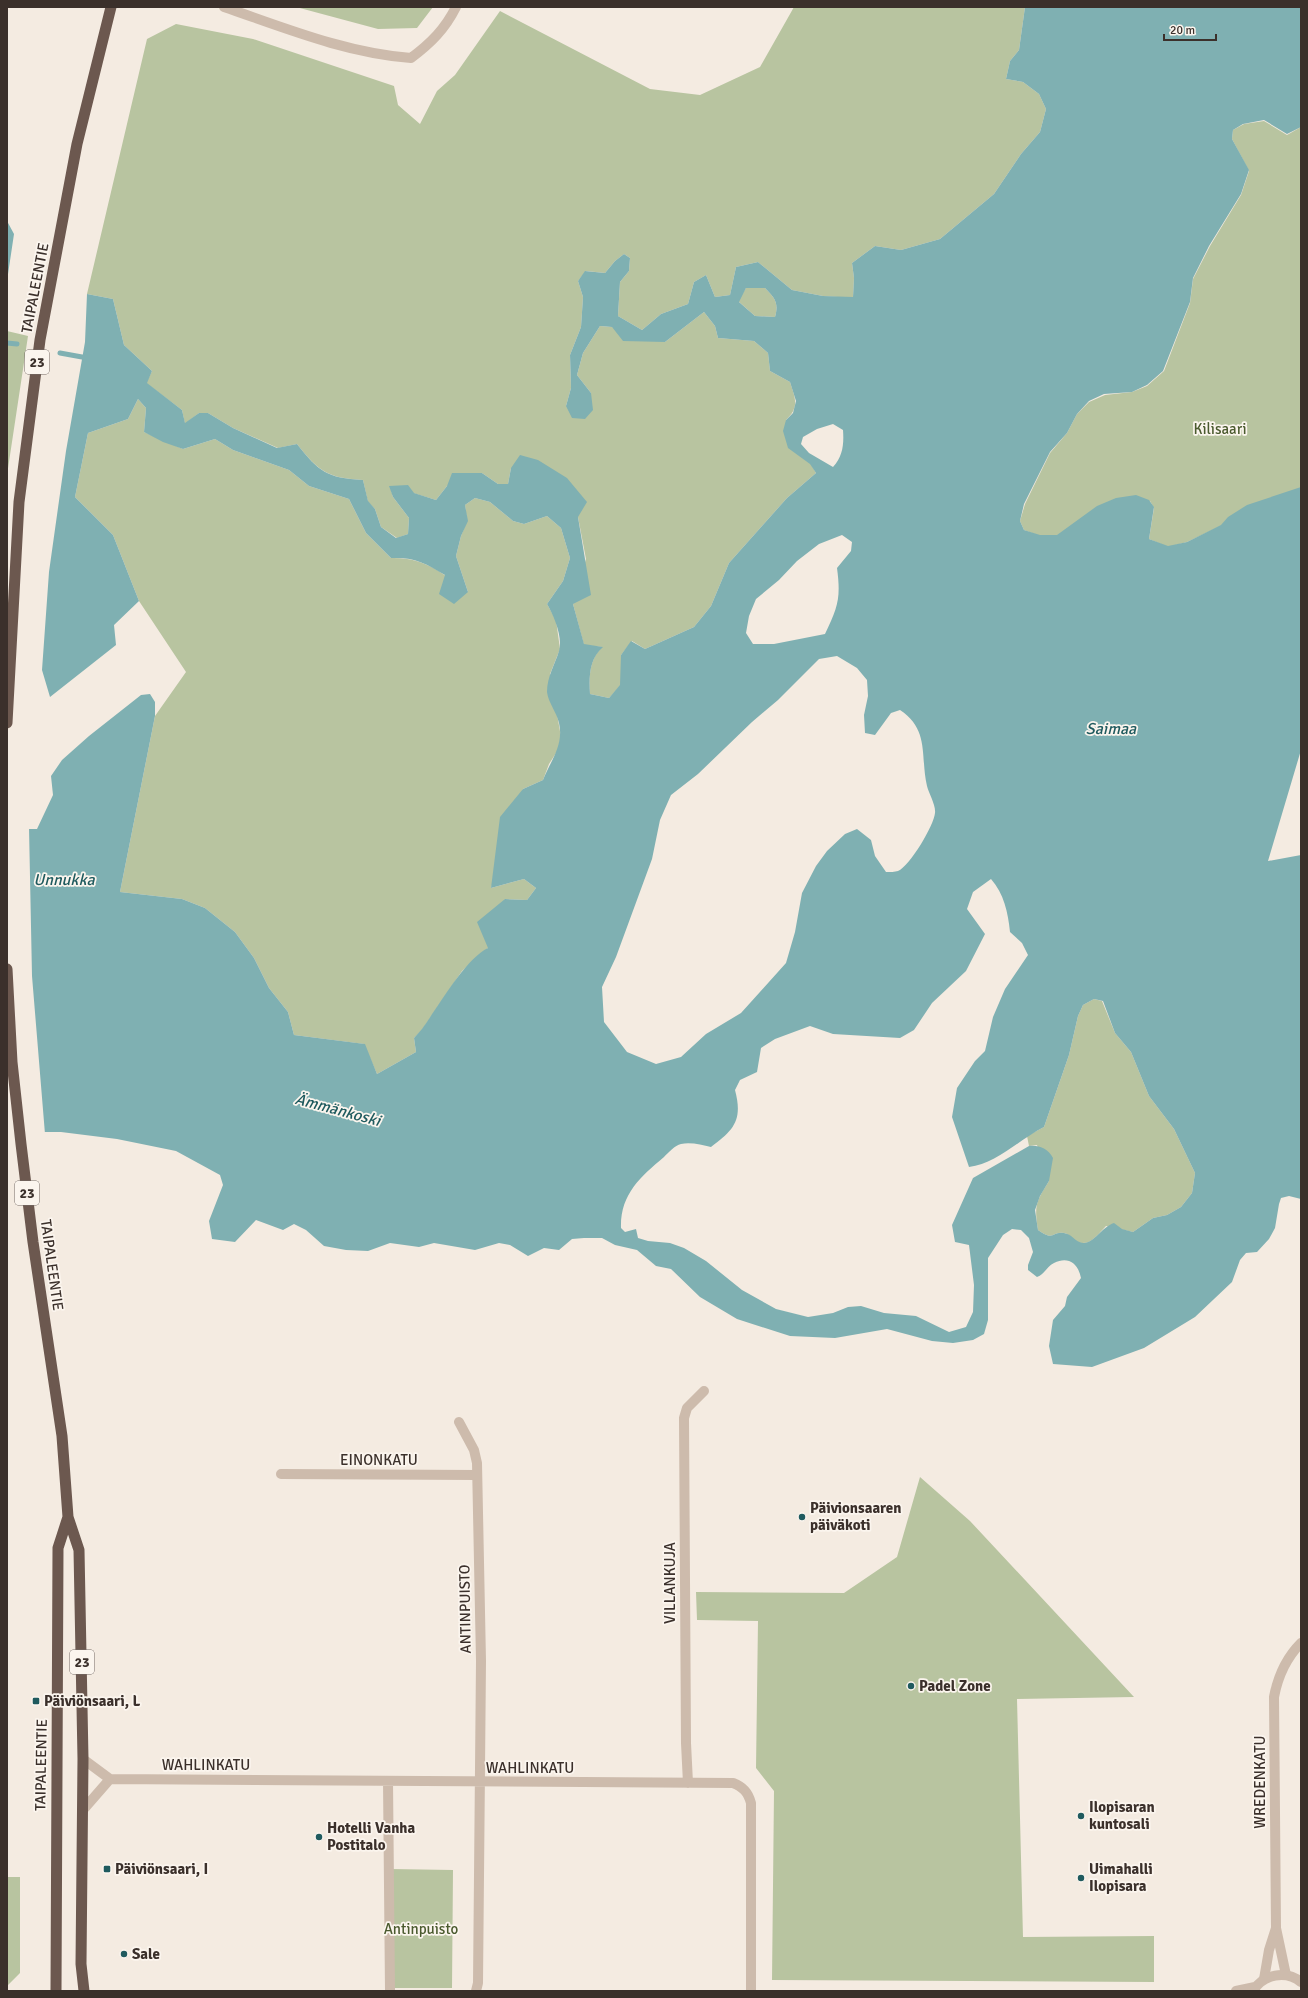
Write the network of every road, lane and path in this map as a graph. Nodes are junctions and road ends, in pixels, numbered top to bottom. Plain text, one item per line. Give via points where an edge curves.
1 (111, 7) edge
2 (224, 7) edge
3 (456, 7) edge
4 (7, 723) edge
5 (7, 969) edge
6 (704, 1391) dead end
7 (458, 1422) dead end
8 (281, 1474) dead end
9 (477, 1475) junction
10 (68, 1517) junction
11 (1301, 1643) edge
12 (83, 1759) junction
13 (110, 1779) junction
14 (388, 1781) junction
15 (479, 1783) junction
16 (688, 1783) junction
17 (83, 1810) junction
18 (1276, 1928) junction
19 (1286, 1975) junction
20 (1264, 1979) junction
21 (1301, 1982) edge
22 (1254, 1989) edge
23 (56, 1991) edge
24 (84, 1991) edge
25 (390, 1991) edge
26 (476, 1991) edge
27 (751, 1991) edge
28 (1236, 1991) edge

1 - 4 highway, TAIPALEENTIE / 23 via 77,144 40,340 19,502
2 - 3 street via 331,43 411,58 446,26
5 - 10 highway, TAIPALEENTIE / 23 via 20,1144 62,1436
6 - 16 street, VILLANKUJA via 687,1408 684,1418
7 - 9 street, ANTINPUISTO via 474,1450
8 - 9 street, EINONKATU
9 - 15 street, ANTINPUISTO via 481,1662
10 - 12 highway, TAIPALEENTIE / 23 via 79,1550
10 - 23 highway, TAIPALEENTIE / 23 via 57,1555
11 - 18 street, WREDENKATU via 1282,1669 1274,1697
12 - 13 street
12 - 17 highway, TAIPALEENTIE / 23
13 - 14 street, WAHLINKATU
13 - 17 street
14 - 15 street, WAHLINKATU
14 - 25 street
15 - 16 street, WAHLINKATU
15 - 26 street, ANTINPUISTO
16 - 27 street, WAHLINKATU via 733,1783 742,1787 751,1803
17 - 24 highway, TAIPALEENTIE / 23 via 81,1964
18 - 19 street, WREDENKATU
18 - 20 street, WREDENKATU
19 - 20 street via 1274,1975
19 - 21 street
20 - 22 street
22 - 28 street

